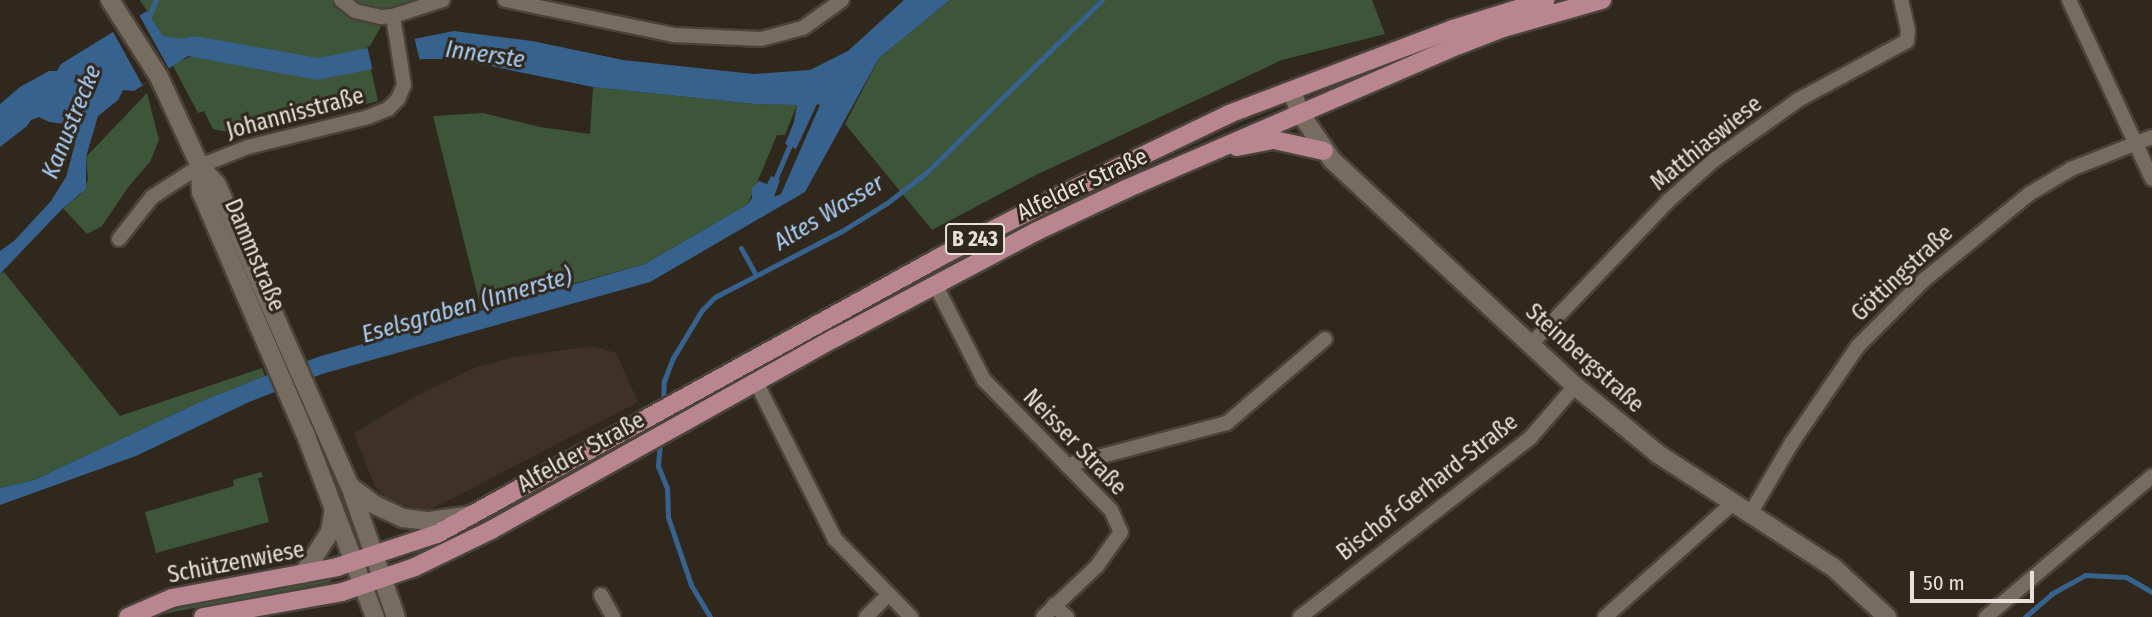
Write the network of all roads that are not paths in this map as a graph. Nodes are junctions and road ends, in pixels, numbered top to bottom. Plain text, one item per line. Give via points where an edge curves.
1 (110, 0) edge
2 (341, 0) edge
3 (443, 0) edge
4 (506, 0) edge
5 (842, 0) edge
6 (1546, 0) edge
7 (1602, 0) edge
8 (1901, 0) edge
9 (2069, 0) edge
10 (393, 22) junction
11 (1292, 92) junction
12 (1300, 113) junction
13 (2152, 137) edge
14 (2134, 144) junction
15 (1213, 151) junction
16 (1324, 151) junction
17 (200, 166) junction
18 (2152, 178) edge
19 (119, 239) dead end
20 (935, 284) junction
21 (1325, 339) dead end
22 (1531, 344) junction
23 (756, 382) junction
24 (1575, 386) junction
25 (1068, 465) junction
26 (2152, 476) edge
27 (350, 486) junction
28 (1732, 504) junction
29 (334, 505) junction
30 (474, 514) junction
31 (1750, 514) junction
32 (376, 555) junction
33 (356, 562) junction
34 (303, 574) junction
35 (383, 578) junction
36 (364, 586) junction
37 (601, 594) dead end
38 (888, 595) junction
39 (1054, 605) junction
40 (128, 617) edge
41 (203, 617) edge
42 (375, 617) edge
43 (396, 617) edge
44 (613, 617) edge
45 (866, 617) edge
46 (911, 617) edge
47 (1042, 617) edge
48 (1067, 617) edge
49 (1300, 617) edge
50 (1605, 617) edge
51 (1887, 617) edge
52 (1986, 617) edge

1 - 17 street, Dammstraße via 159,78
2 - 10 street via 367,15
3 - 10 street
4 - 5 street via 674,35 761,39 803,28
6 - 11 main road, Alfelder Straße / B 243 via 1453,29
7 - 12 main road, Alfelder Straße / B 243 via 1503,28
8 - 22 street, Matthiaswiese via 1907,41 1807,94 1714,160 1668,201
9 - 14 street
10 - 17 street, Johannisstraße via 403,79 398,99 377,115 248,147
11 - 12 street, Steinbergstraße
11 - 30 main road, Alfelder Straße / B 243 via 1229,114 980,236
12 - 15 main road, Alfelder Straße / B 243
12 - 16 street, Steinbergstraße
13 - 14 street, Göttingstraße
14 - 18 street
14 - 31 street, Göttingstraße via 2071,169 2029,194 1923,280 1858,346
15 - 16 main road, B 243 via 1275,140
15 - 20 main road, Alfelder Straße / B 243 via 1035,232
16 - 22 street, Steinbergstraße
17 - 19 street via 152,197
17 - 27 street, Dammstraße via 217,185
17 - 29 street, Dammstraße via 201,192
20 - 23 main road, Alfelder Straße / B 243
20 - 25 street, Neisser Straße via 984,380
21 - 25 street via 1227,424
22 - 24 street, Steinbergstraße
23 - 35 main road, Alfelder Straße / B 243 via 491,530
23 - 38 street via 835,539
24 - 28 street, Steinbergstraße via 1658,454
24 - 49 street, Bischof-Gerhard-Straße via 1531,437
25 - 39 street, Neisser Straße via 1111,510 1121,532 1097,566
26 - 52 street
27 - 30 street via 374,505 403,518 429,521
27 - 32 street
28 - 31 street, Steinbergstraße
28 - 50 street
29 - 33 street
29 - 34 street via 330,532
30 - 32 main road, Alfelder Straße / B 243 via 437,534
31 - 51 street, Steinbergstraße via 1833,567
32 - 33 main road, Alfelder Straße / B 243
32 - 35 street
33 - 34 main road, Schützenwiese / B 243
33 - 36 street
34 - 40 main road, Schützenwiese / B 243 via 191,594
35 - 36 main road, Schützenwiese / B 243
35 - 43 street
36 - 41 main road, Schützenwiese / B 243
36 - 42 street
37 - 44 street
38 - 45 street
38 - 46 street
39 - 47 street, Neisser Straße
39 - 48 street

